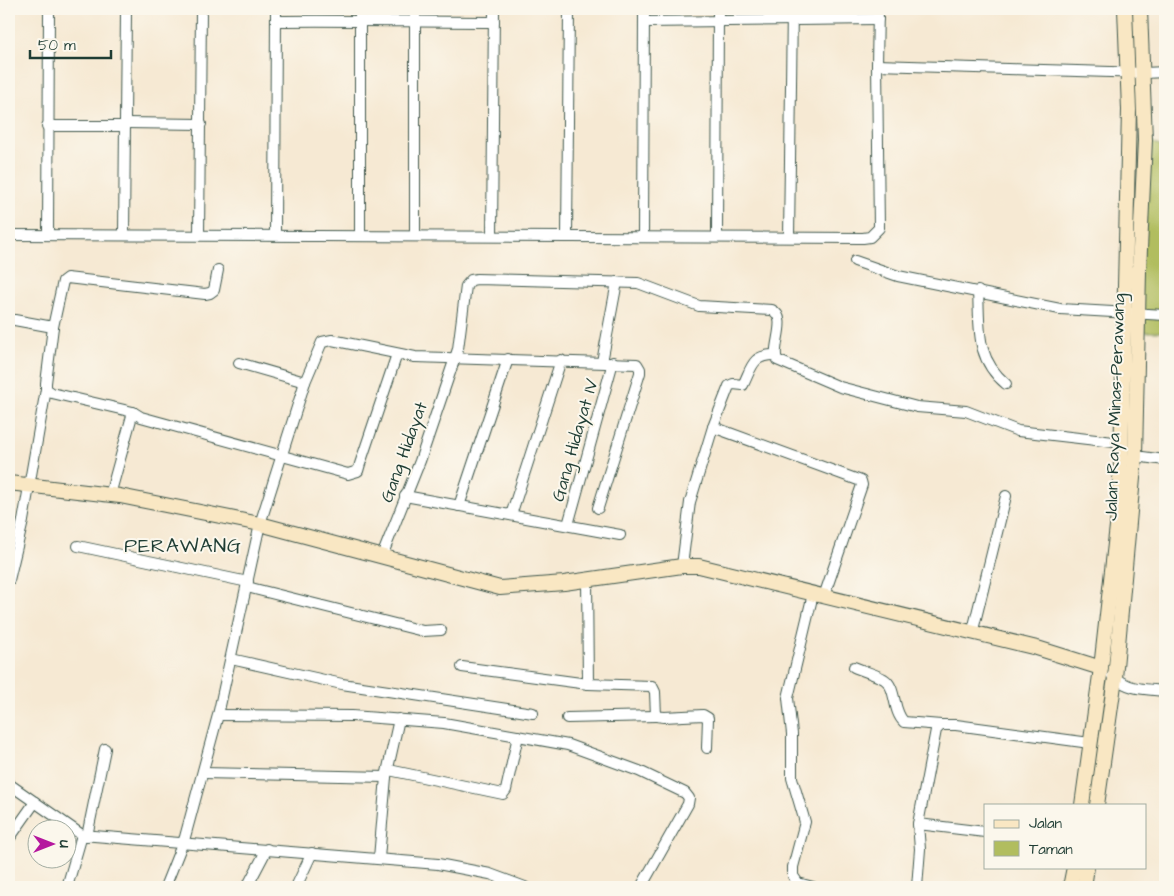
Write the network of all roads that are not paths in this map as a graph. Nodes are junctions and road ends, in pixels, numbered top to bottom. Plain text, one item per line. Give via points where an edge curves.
1 (49, 9) edge
2 (126, 9) edge
3 (201, 9) edge
4 (276, 9) edge
5 (360, 9) edge
6 (415, 9) edge
7 (494, 9) edge
8 (568, 9) edge
9 (644, 9) edge
10 (718, 9) edge
11 (792, 9) edge
12 (1125, 9) edge
13 (1140, 9) edge
14 (878, 14) edge
15 (360, 20) junction
16 (792, 20) junction
17 (276, 21) junction
18 (718, 21) junction
19 (415, 22) junction
20 (494, 22) junction
21 (644, 22) junction
22 (877, 65) junction
23 (1165, 72) edge
24 (1129, 73) junction
25 (1144, 73) junction
26 (125, 124) junction
27 (201, 124) junction
28 (47, 126) junction
29 (9, 235) edge
30 (48, 235) junction
31 (124, 235) junction
32 (199, 235) junction
33 (275, 235) junction
34 (360, 235) junction
35 (415, 235) junction
36 (492, 236) junction
37 (567, 236) junction
38 (643, 237) junction
39 (717, 237) junction
40 (789, 237) junction
41 (855, 261) dead end
42 (218, 270) dead end
43 (616, 282) junction
44 (978, 291) junction
45 (1124, 313) junction
46 (1138, 314) junction
47 (1165, 315) edge
48 (9, 319) edge
49 (53, 327) junction
50 (397, 354) junction
51 (774, 355) junction
52 (454, 358) junction
53 (508, 359) junction
54 (561, 360) junction
55 (602, 362) junction
56 (613, 362) junction
57 (239, 363) dead end
58 (305, 382) junction
59 (1006, 384) dead end
60 (46, 389) junction
61 (133, 412) junction
62 (713, 427) junction
63 (1122, 443) junction
64 (283, 455) junction
65 (1136, 456) junction
66 (1165, 460) edge
67 (9, 483) edge
68 (29, 487) junction
69 (110, 495) junction
70 (405, 496) junction
71 (1006, 496) dead end
72 (459, 506) junction
73 (598, 508) dead end
74 (511, 515) junction
75 (260, 524) junction
76 (568, 525) junction
77 (620, 535) dead end
78 (78, 546) dead end
79 (382, 556) junction
80 (682, 566) junction
81 (587, 579) junction
82 (9, 580) edge
83 (247, 585) junction
84 (819, 595) junction
85 (441, 630) dead end
86 (972, 634) junction
87 (231, 659) junction
88 (462, 667) dead end
89 (854, 667) dead end
90 (1101, 668) junction
91 (1115, 678) junction
92 (588, 684) junction
93 (1165, 691) edge
94 (533, 712) dead end
95 (218, 715) junction
96 (656, 716) junction
97 (567, 718) dead end
98 (399, 719) junction
99 (941, 725) junction
100 (518, 736) junction
101 (1090, 744) junction
102 (707, 748) dead end
103 (105, 749) dead end
104 (203, 773) junction
105 (387, 773) junction
106 (9, 784) edge
107 (35, 802) junction
108 (1082, 804) edge
109 (1097, 804) edge
110 (918, 824) junction
111 (984, 832) edge
112 (85, 835) junction
113 (9, 839) edge
114 (183, 842) junction
115 (267, 849) junction
116 (312, 853) junction
117 (379, 858) junction
118 (1074, 868) edge
119 (1088, 868) edge
120 (67, 887) edge
121 (165, 887) edge
122 (247, 887) edge
123 (296, 887) edge
124 (525, 887) edge
125 (641, 887) edge
126 (813, 887) edge
127 (918, 887) edge
128 (1070, 887) edge
129 (1084, 887) edge

1 - 28 street
2 - 26 street
3 - 27 street
4 - 17 street
5 - 15 street
6 - 19 street
7 - 20 street
8 - 37 street
9 - 21 street
10 - 18 street
11 - 16 street
12 - 24 main road, Jalan Raya Minas-Perawang
13 - 25 main road, Jalan Raya Minas-Perawang
14 - 16 street
14 - 22 street
15 - 17 street
15 - 19 street
15 - 34 street
16 - 18 street
16 - 40 street
17 - 33 street
18 - 21 street
18 - 39 street
19 - 20 street
19 - 35 street
20 - 36 street
21 - 38 street
22 - 24 street
22 - 40 street via 878,231 863,238
23 - 25 street
24 - 25 street
24 - 45 main road, Jalan Raya Minas-Perawang
25 - 46 main road, Jalan Raya Minas-Perawang via 1145,140
26 - 27 street
26 - 28 street
26 - 31 street
27 - 32 street
28 - 30 street
29 - 30 street
30 - 31 street
31 - 32 street
32 - 33 street
33 - 34 street
34 - 35 street
35 - 36 street
36 - 37 street
37 - 38 street
38 - 39 street
39 - 40 street
41 - 44 street via 898,276
42 - 49 street via 214,290 210,294 67,278 63,281
43 - 51 street via 638,283 699,306 776,312 779,323
43 - 52 street, Gang Hidayat via 471,280 466,286
43 - 55 street
44 - 45 street via 1060,309
44 - 59 street via 984,358
45 - 46 street
45 - 63 main road, Jalan Raya Minas-Perawang
46 - 47 street
46 - 65 main road, Jalan Raya Minas-Perawang
48 - 49 street
49 - 60 street
50 - 52 street
50 - 58 street via 332,340 323,341
50 - 64 street via 358,471 348,474
51 - 62 street via 756,358 742,385 730,384
51 - 63 street via 784,365 857,392 917,407 966,411 1018,431
52 - 53 street
52 - 70 street, Gang Hidayat
53 - 54 street
53 - 72 street
54 - 55 street
54 - 74 street
55 - 56 street
56 - 73 street via 636,363 640,369
56 - 76 street, Gang Hidayat IV
57 - 58 street
58 - 64 street
60 - 61 street
60 - 68 street
61 - 64 street via 141,417
61 - 69 street
62 - 80 street via 690,502
62 - 84 street via 861,481
63 - 90 main road, Jalan Raya Minas-Perawang via 1117,526
64 - 75 street
65 - 66 street
65 - 91 main road, Jalan Raya Minas-Perawang
67 - 68 main road
68 - 69 main road
68 - 82 street
69 - 75 main road
70 - 72 street
70 - 79 street, Gang Hidayat
71 - 86 street
72 - 74 street
74 - 76 street
75 - 79 main road
75 - 83 street
76 - 77 street
78 - 83 street
79 - 81 main road via 500,588
80 - 81 main road
80 - 84 main road via 699,566
81 - 92 street
83 - 85 street via 423,631
83 - 87 street
84 - 86 main road
84 - 126 street via 788,698 792,778 805,822 793,876 798,883
86 - 90 main road via 1037,648
87 - 94 street via 342,684
87 - 95 street
88 - 92 street
89 - 99 street via 885,680 897,713 904,722
90 - 91 street
90 - 101 main road, Jalan Raya Minas-Perawang
91 - 93 street via 1120,684
91 - 109 main road, Jalan Raya Minas-Perawang
92 - 96 street via 652,686
95 - 98 street
95 - 104 street
96 - 97 street
96 - 102 street via 706,716 710,721
98 - 100 street
98 - 105 street
99 - 101 street
99 - 110 street via 936,730
100 - 105 street via 503,794
100 - 125 street via 577,748 639,771 688,796 688,804
101 - 108 main road, Jalan Raya Minas-Perawang
103 - 112 street
104 - 105 street
104 - 114 street
105 - 117 street
106 - 107 street
107 - 112 street
107 - 113 street
110 - 111 street
110 - 127 street
112 - 114 street
112 - 120 street
114 - 115 street
114 - 121 street
115 - 116 street
115 - 122 street
116 - 117 street
116 - 123 street
117 - 124 street via 463,868
118 - 128 main road
119 - 129 main road

